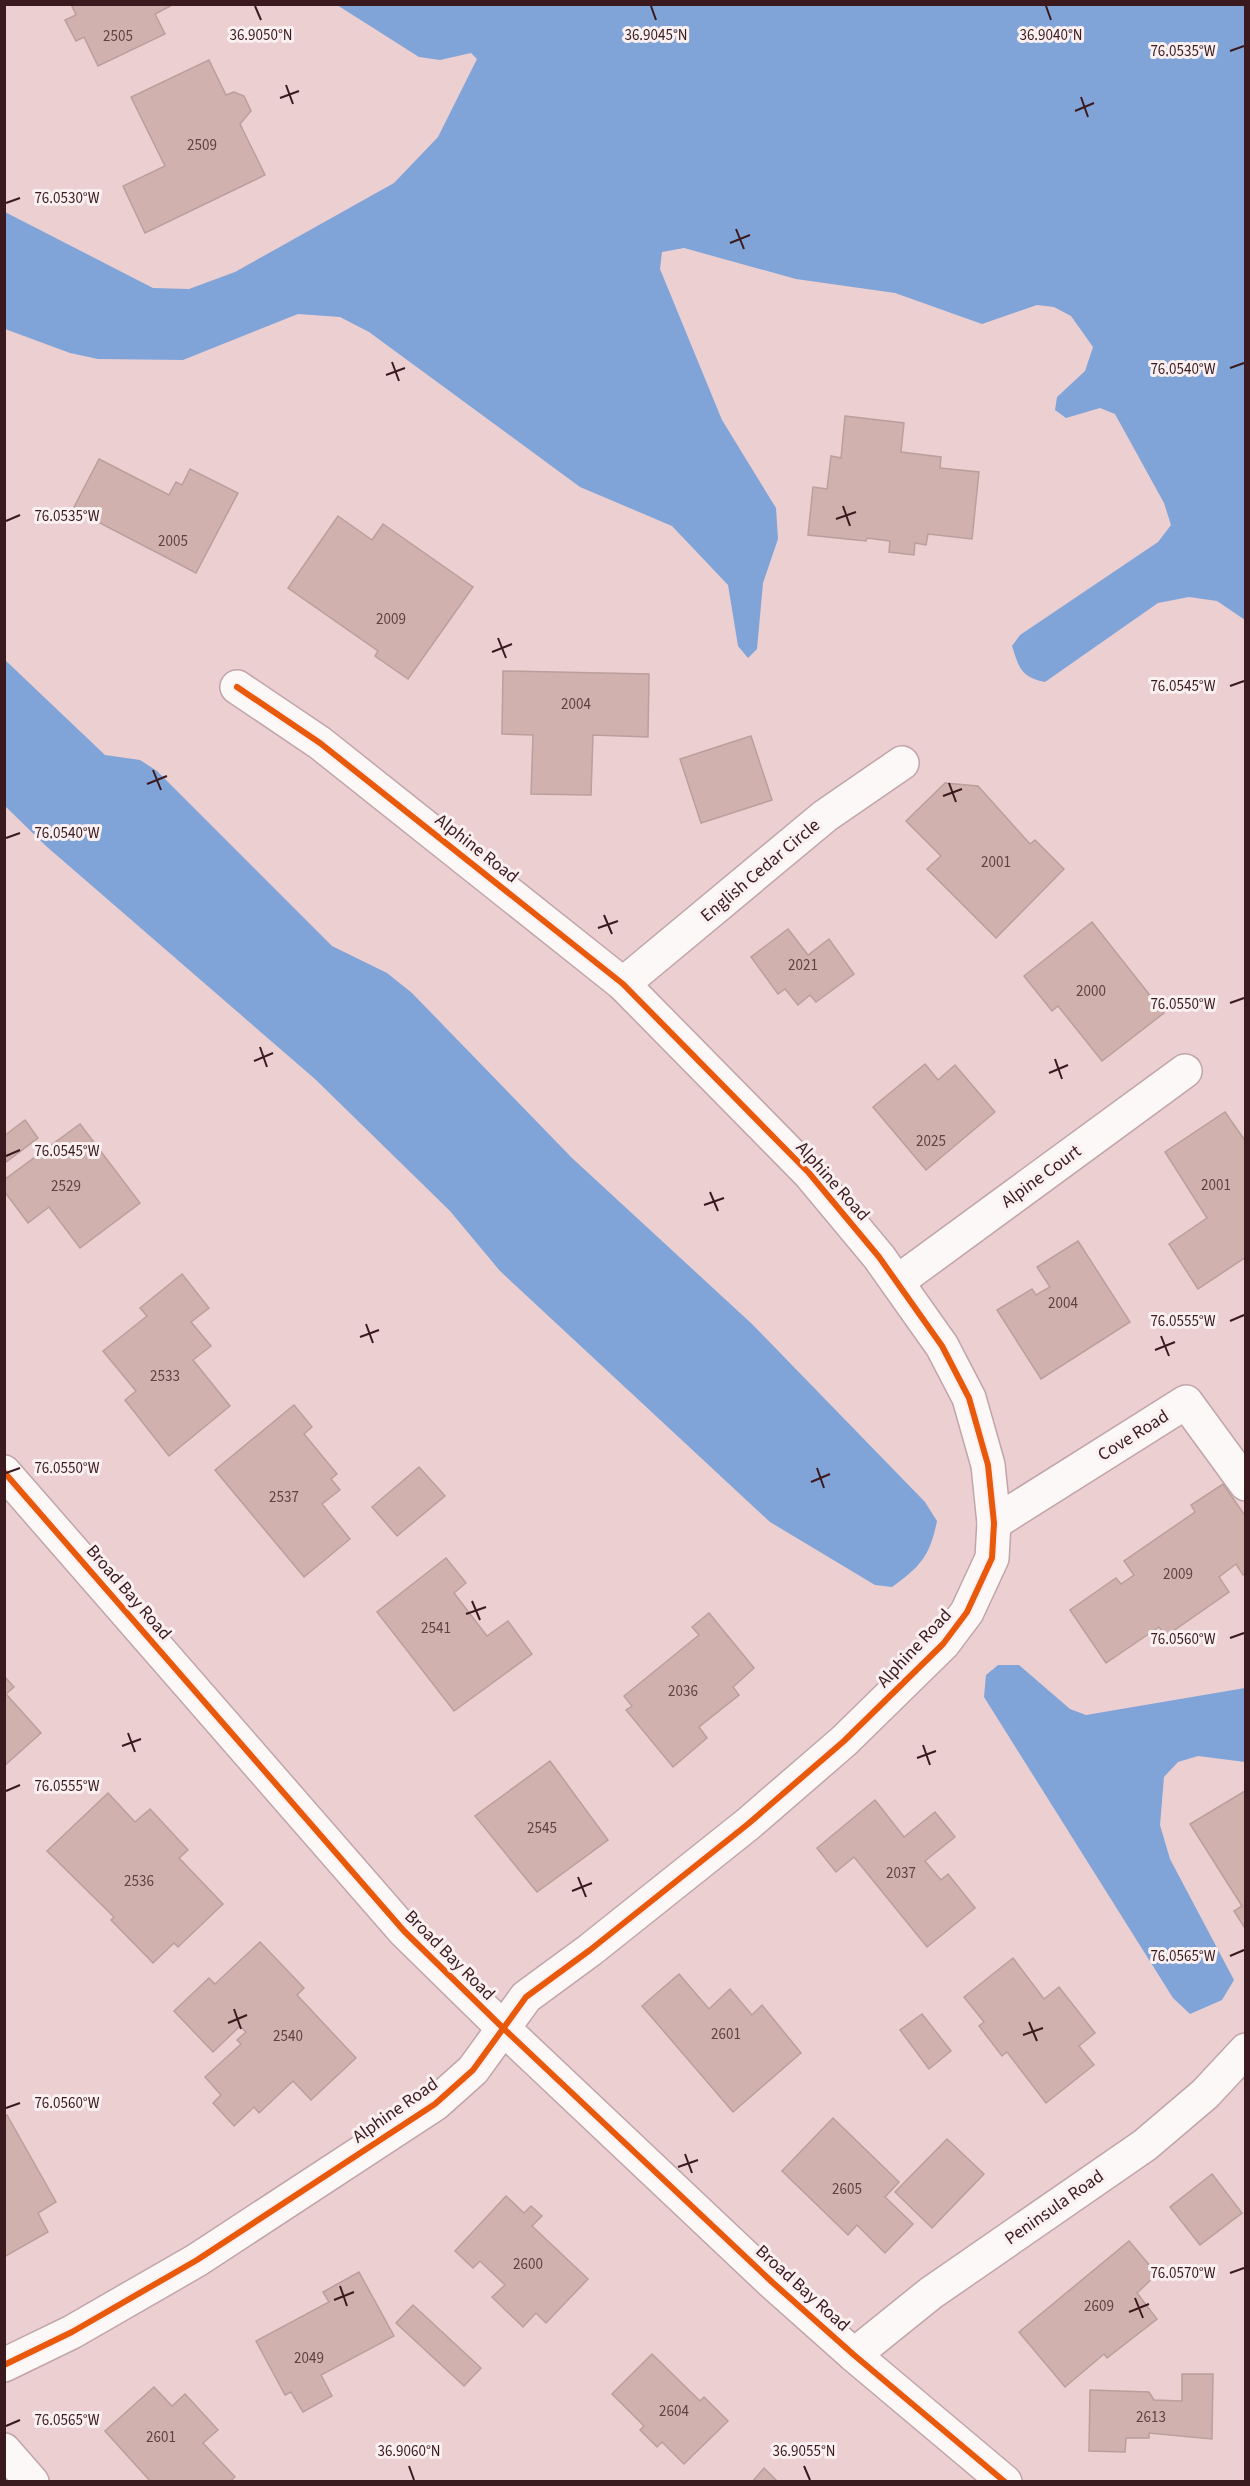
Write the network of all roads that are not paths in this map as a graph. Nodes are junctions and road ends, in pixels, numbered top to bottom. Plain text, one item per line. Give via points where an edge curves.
1 (237, 687) dead end
2 (902, 763) dead end
3 (623, 984) junction
4 (1185, 1071) dead end
5 (897, 1282) junction
6 (4, 1472) edge
7 (1245, 1484) edge
8 (993, 1523) junction
9 (502, 2028) junction
10 (1245, 2050) edge
11 (854, 2355) junction
12 (4, 2365) edge
13 (4, 2450) edge
14 (33, 2481) edge
15 (1005, 2481) edge

1 - 3 street, Alphine Road via 320,743
2 - 3 street, English Cedar Circle via 825,816
3 - 5 street, Alphine Road via 809,1173
4 - 5 street, Alpine Court
5 - 8 street, Alphine Road via 942,1346 969,1398 988,1465
6 - 9 street, Broad Bay Road via 404,1931
7 - 8 street, Cove Road via 1186,1402
8 - 9 street, Alphine Road via 992,1558 968,1612 944,1644 844,1741 738,1832 526,1997
9 - 11 street, Broad Bay Road
9 - 12 street, Alphine Road via 473,2070 435,2104 197,2260 72,2332
10 - 11 street, Peninsula Road via 1204,2094 1145,2145 931,2293
11 - 15 street, Broad Bay Road
13 - 14 street

